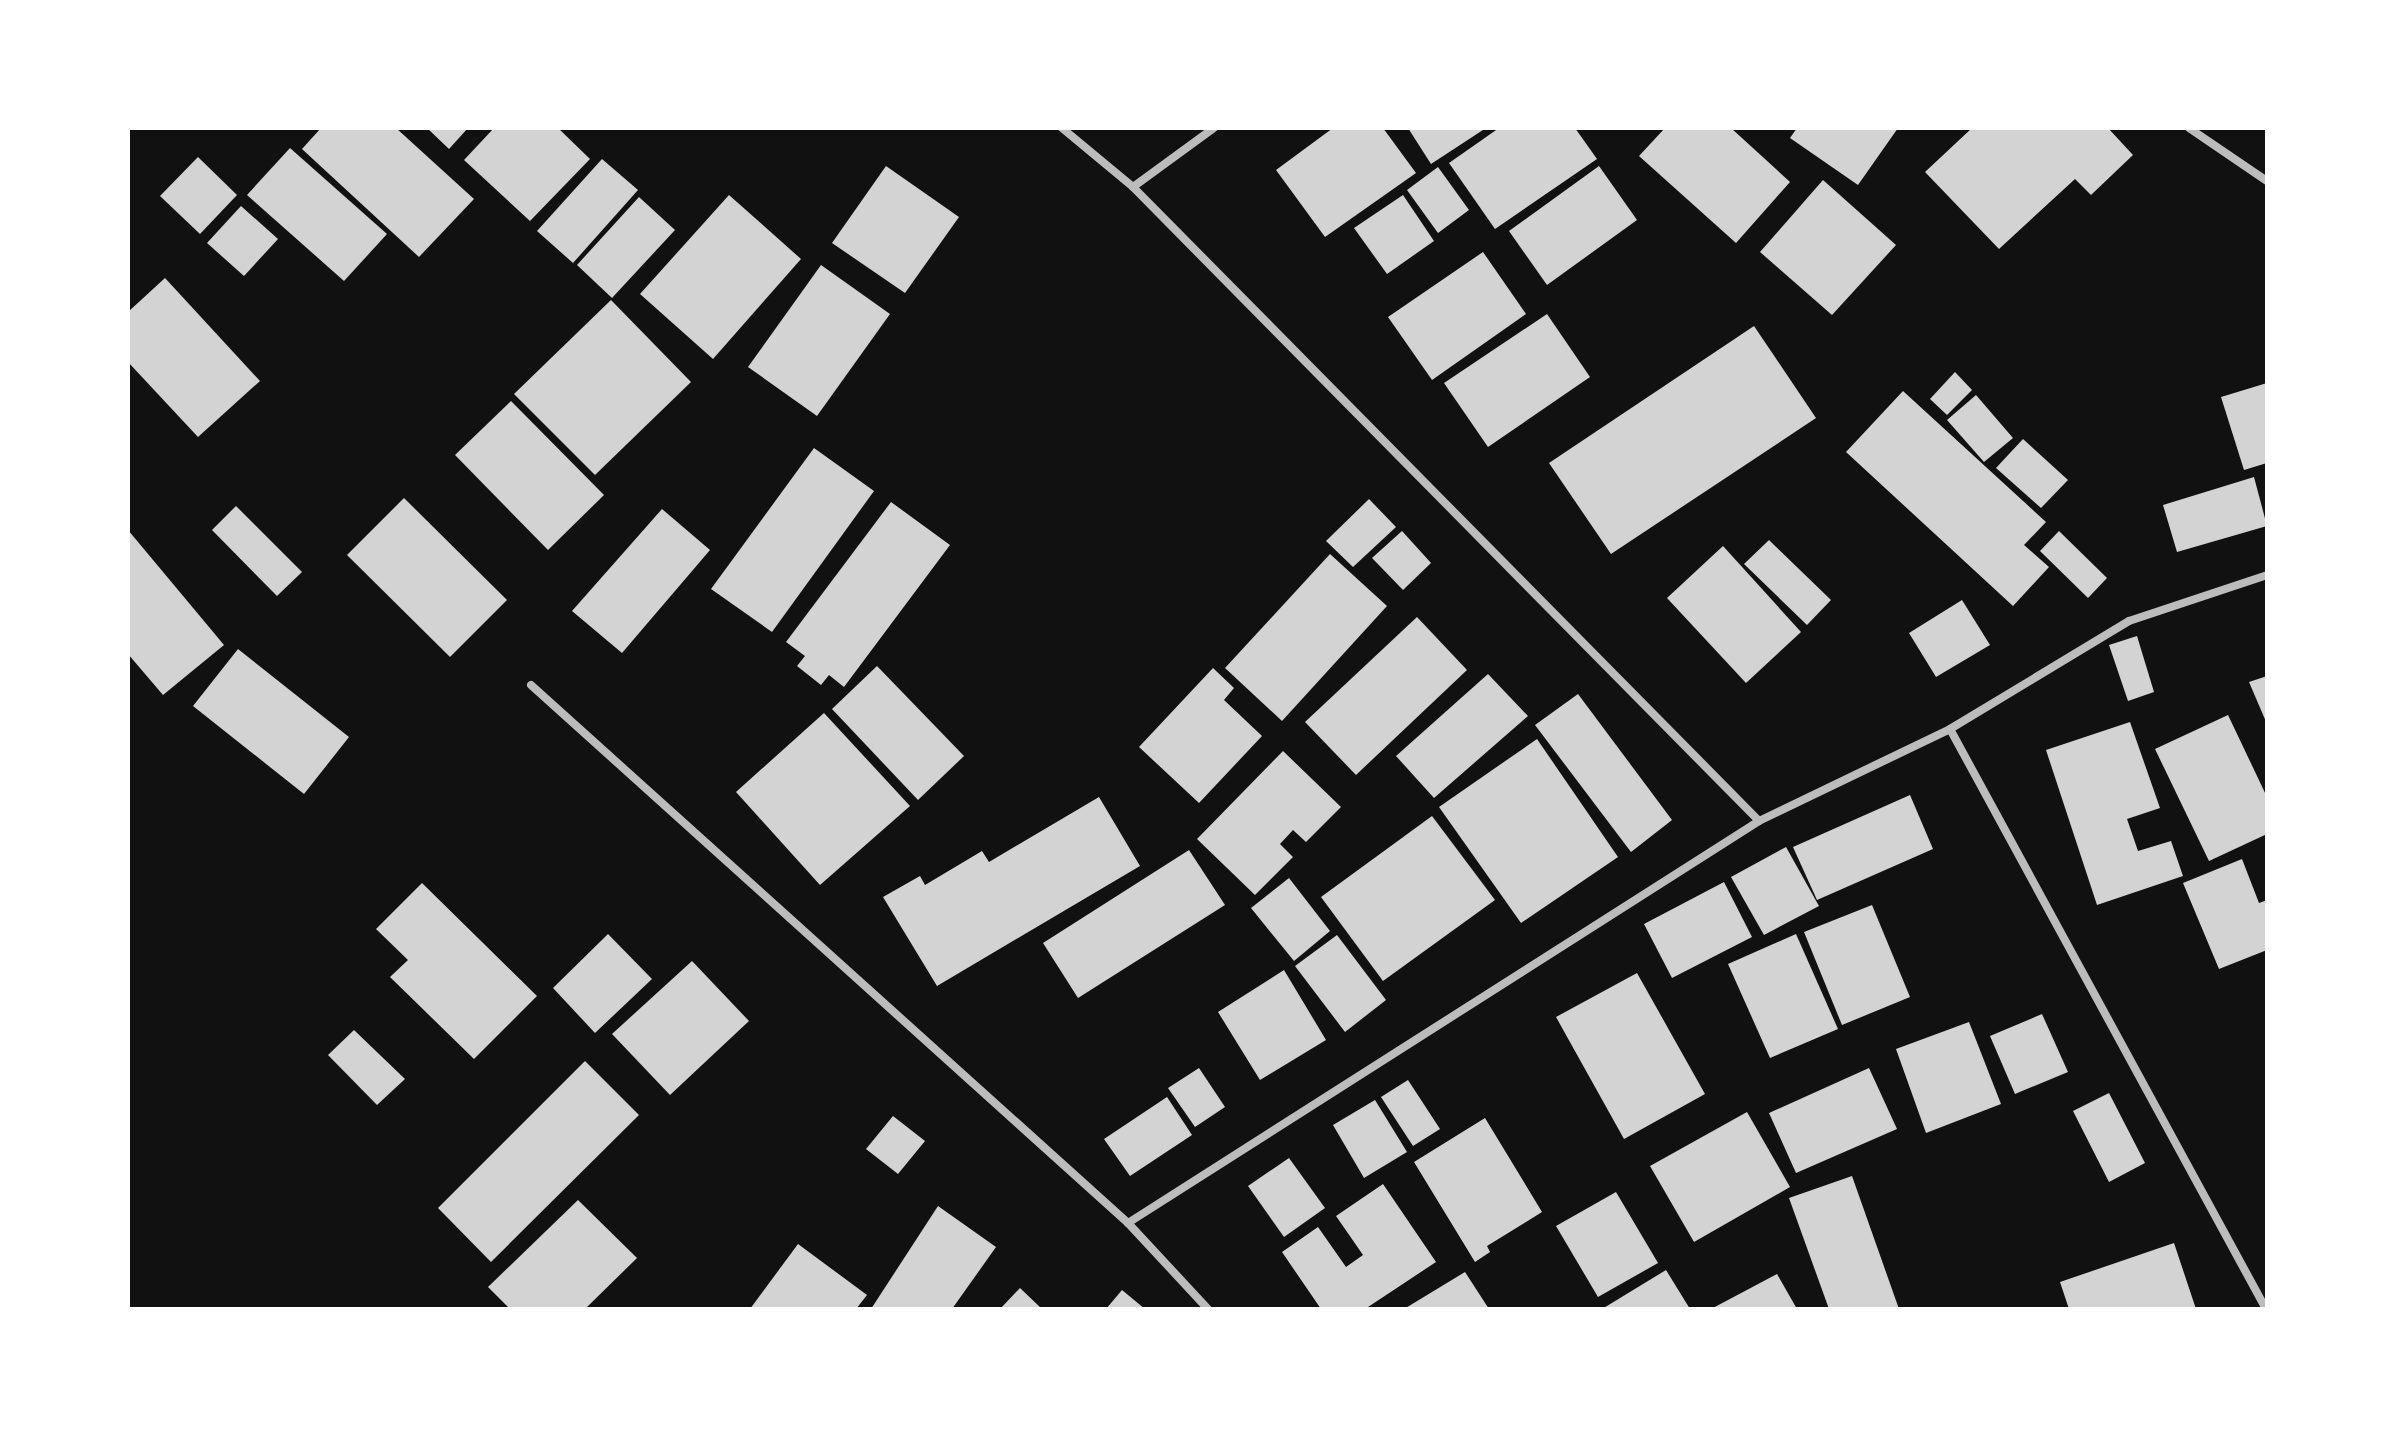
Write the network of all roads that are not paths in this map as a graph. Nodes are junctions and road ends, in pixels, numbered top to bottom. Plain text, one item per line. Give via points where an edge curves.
1 (1062, 128) edge
2 (1214, 128) edge
3 (2189, 128) edge
4 (2267, 181) edge
5 (1133, 187) junction
6 (2267, 575) edge
7 (531, 685) dead end
8 (1950, 729) junction
9 (1759, 821) junction
10 (1128, 1223) junction
11 (1208, 1309) edge
12 (2266, 1309) edge

1 - 5 street
2 - 5 street
3 - 4 street
5 - 9 street
6 - 8 street via 2129,621
7 - 10 street
8 - 9 street
8 - 12 street
9 - 10 street
10 - 11 street

